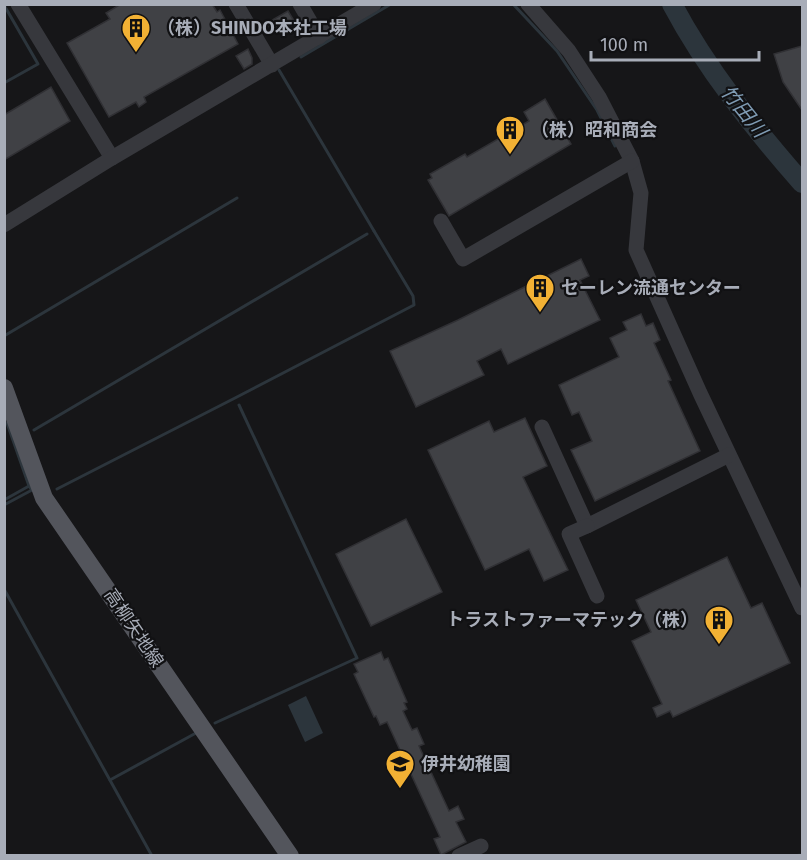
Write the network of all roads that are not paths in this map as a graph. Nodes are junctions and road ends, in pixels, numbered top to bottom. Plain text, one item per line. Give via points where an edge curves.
1 (18, 4) edge
2 (236, 4) edge
3 (374, 4) edge
4 (528, 4) edge
5 (304, 6) edge
6 (319, 38) junction
7 (272, 65) junction
8 (112, 158) junction
9 (632, 161) junction
10 (441, 221) dead end
11 (4, 225) edge
12 (4, 388) edge
13 (542, 427) dead end
14 (729, 455) junction
15 (587, 526) junction
16 (597, 596) dead end
17 (802, 608) edge
18 (481, 846) dead end
19 (290, 855) edge
20 (459, 855) edge

1 - 8 street
2 - 7 street
3 - 6 street
4 - 9 street via 569,51 599,97
5 - 6 street
6 - 7 street
7 - 8 street
8 - 11 street
9 - 10 street via 463,259
9 - 14 street via 641,193 636,250
12 - 19 main road, 高柳矢地線 via 44,498
13 - 15 street
14 - 15 street
14 - 17 street
15 - 16 street via 569,534
18 - 20 street

